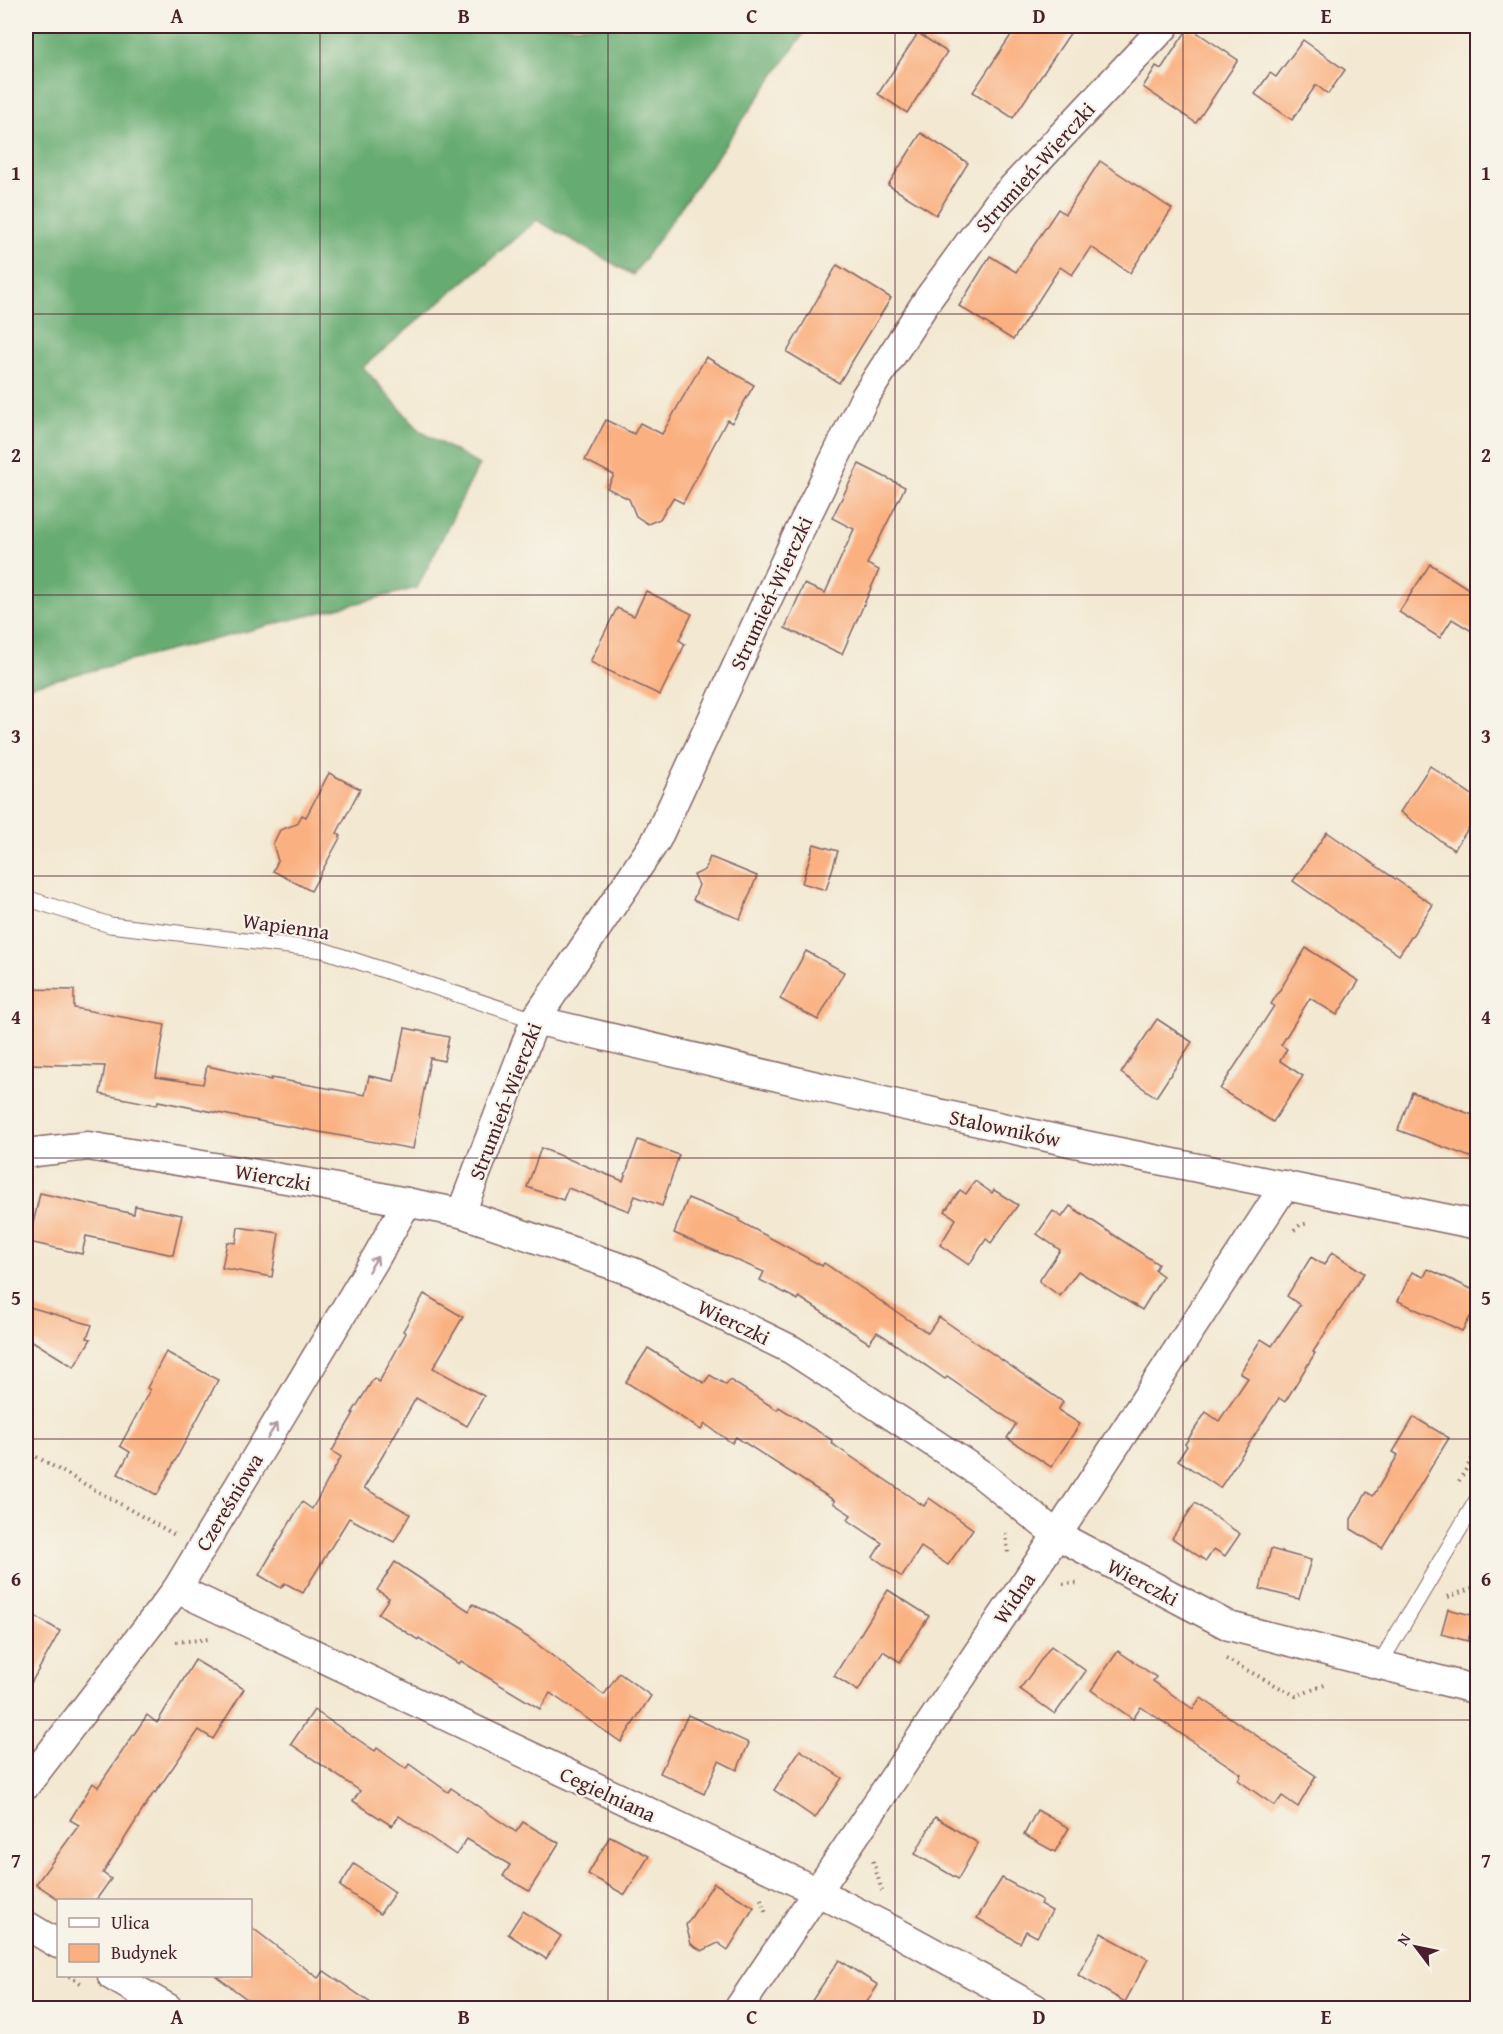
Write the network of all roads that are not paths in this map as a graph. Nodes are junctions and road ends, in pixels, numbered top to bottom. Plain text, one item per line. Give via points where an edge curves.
1 (1165, 26) edge
2 (26, 898) edge
3 (535, 1020) junction
4 (26, 1153) edge
5 (1285, 1185) junction
6 (407, 1202) junction
7 (461, 1213) junction
8 (1478, 1225) edge
9 (1478, 1498) edge
10 (1057, 1535) junction
11 (177, 1589) junction
12 (1378, 1665) junction
13 (1478, 1690) edge
14 (26, 1785) edge
15 (818, 1892) junction
16 (26, 1925) edge
17 (57, 1943) edge
18 (114, 1977) edge
19 (168, 2008) edge
20 (739, 2008) edge
21 (1035, 2008) edge

1 - 3 street, Strumień-Wierczki via 999,202 928,299 865,397 657,839
2 - 3 lane, Wapienna via 110,925 323,950
3 - 5 street, Stalowników via 851,1094
3 - 7 street, Strumień-Wierczki
4 - 6 street, Wierczki via 88,1146
5 - 8 street, Stalowników
5 - 10 street, Widna
6 - 7 street, Wierczki
11 -> 6 street, Czereśniowa
7 - 10 street, Wierczki via 633,1272 792,1350 981,1474
9 - 12 lane
10 - 12 street, Wierczki via 1229,1626
10 - 15 street, Widna
11 - 14 street, Czereśniowa
11 - 15 street, Cegielniana
12 - 13 street, Wierczki
15 - 20 street, Widna
15 - 21 street, Cegielniana
16 - 17 street
18 - 19 street

